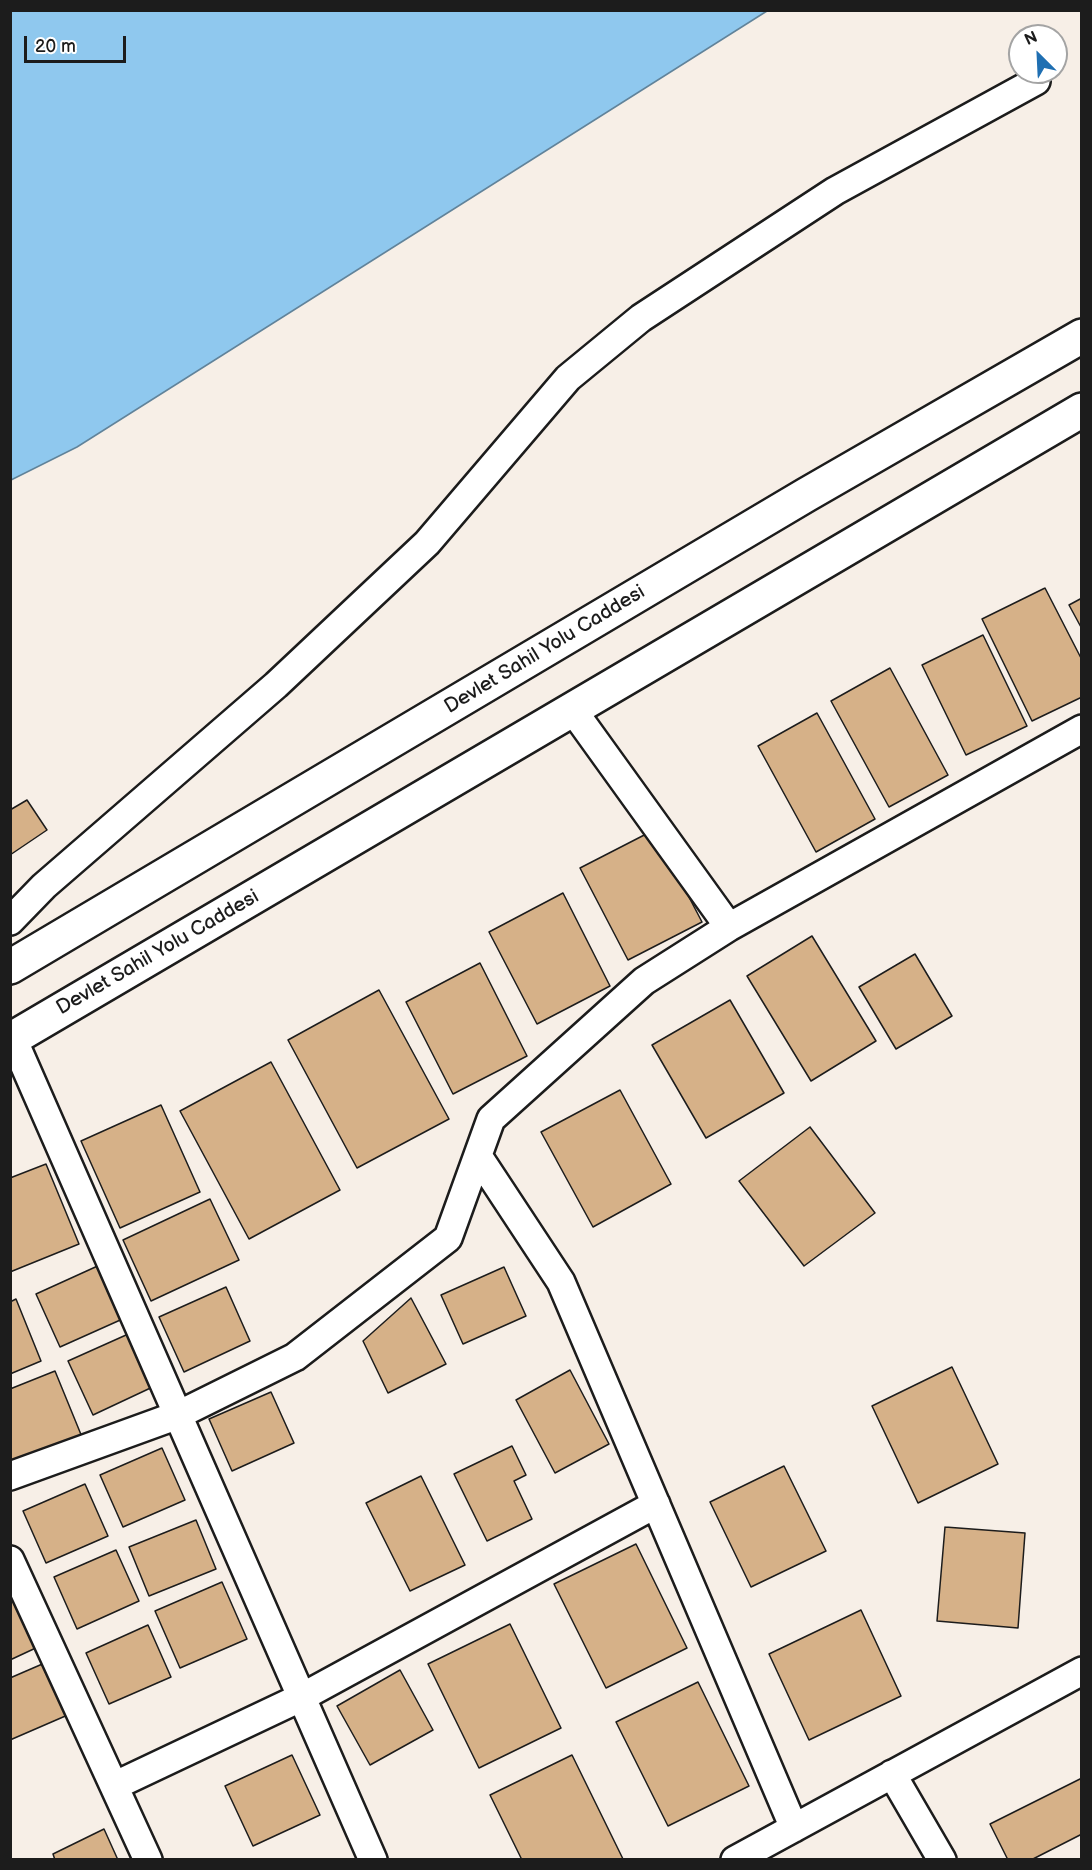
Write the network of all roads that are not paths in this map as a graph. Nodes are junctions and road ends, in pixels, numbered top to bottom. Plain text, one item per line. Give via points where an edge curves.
1 (1031, 84) edge
2 (1082, 336) edge
3 (1082, 410) edge
4 (572, 709) junction
5 (1082, 729) edge
6 (10, 921) edge
7 (729, 927) junction
8 (10, 967) edge
9 (12, 1039) edge
10 (478, 1156) junction
11 (178, 1415) junction
12 (10, 1476) edge
13 (656, 1504) junction
14 (10, 1560) edge
15 (1082, 1671) edge
16 (302, 1697) junction
17 (892, 1774) junction
18 (114, 1786) junction
19 (794, 1828) junction
20 (148, 1860) edge
21 (373, 1860) edge
22 (735, 1860) edge
23 (942, 1860) edge

1 - 6 street via 835,191 632,326 568,378 427,543 276,685 44,886
2 - 8 main road, Devlet Sahil Yolu Caddesi
3 - 4 main road, Devlet Sahil Yolu Caddesi
4 - 7 street
4 - 9 main road, Devlet Sahil Yolu Caddesi
5 - 7 street
7 - 10 street via 644,981 491,1119
9 - 11 street
10 - 11 street via 448,1238 295,1357
10 - 13 street via 561,1282
11 - 12 street
11 - 16 street
13 - 16 street
13 - 19 street
14 - 18 street
15 - 17 street
16 - 18 street
16 - 21 street
17 - 19 street
17 - 23 street
18 - 20 street
19 - 22 street

